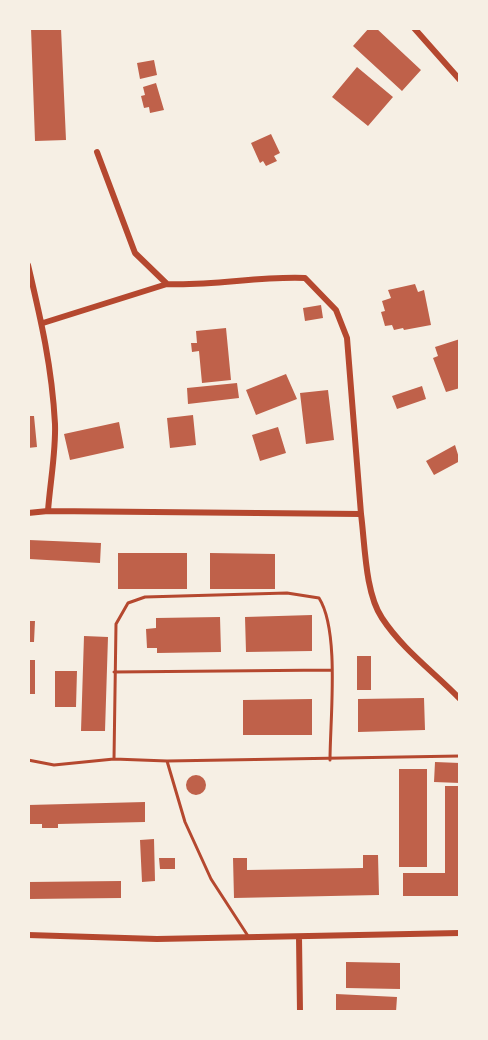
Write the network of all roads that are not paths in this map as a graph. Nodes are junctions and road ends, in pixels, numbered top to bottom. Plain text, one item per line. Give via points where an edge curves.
1 (414, 28) edge
2 (459, 80) edge
3 (97, 152) dead end
4 (28, 265) edge
5 (167, 284) junction
6 (32, 288) edge
7 (43, 323) junction
8 (48, 511) junction
9 (28, 513) edge
10 (361, 514) junction
11 (331, 670) junction
12 (114, 672) junction
13 (459, 699) edge
14 (459, 756) edge
15 (114, 759) junction
16 (28, 760) edge
17 (330, 760) junction
18 (167, 762) junction
19 (459, 933) edge
20 (28, 936) edge
21 (249, 938) junction
22 (299, 938) junction
23 (300, 1011) edge

1 - 2 street
3 - 5 street via 135,253
4 - 6 street
5 - 7 street
5 - 10 street via 305,278 336,310 347,338
6 - 7 street
7 - 8 street via 55,426
8 - 9 street
8 - 10 street
10 - 13 street via 369,579 381,616 405,647
11 - 12 lane
11 - 12 lane via 328,612 319,598 287,593 145,597 128,603 116,624
11 - 17 lane
12 - 15 lane
14 - 17 lane
15 - 16 lane via 54,765
15 - 18 lane
17 - 18 lane
18 - 21 lane via 185,822 211,879
19 - 22 street
20 - 21 street
21 - 22 street
22 - 23 street

